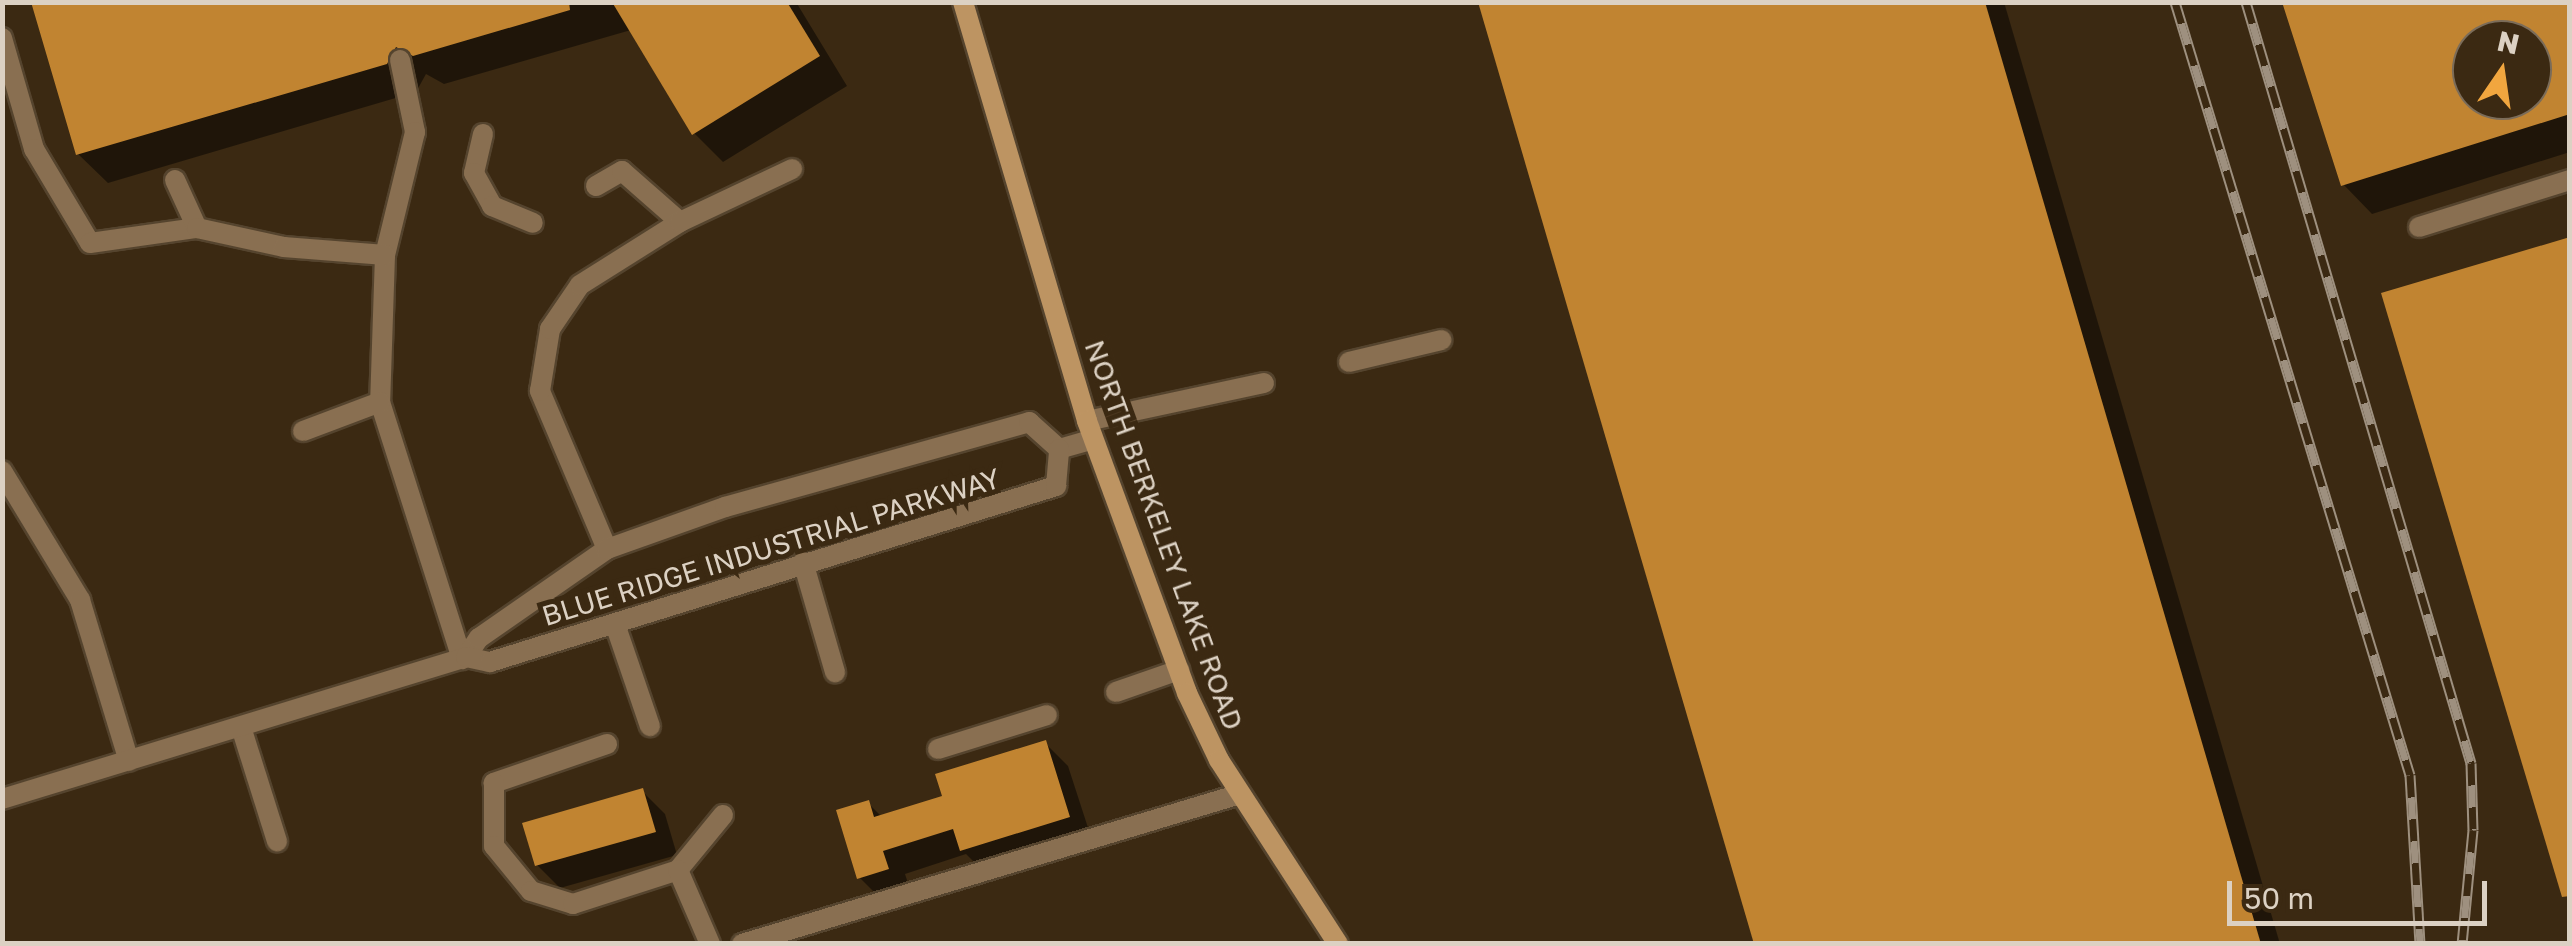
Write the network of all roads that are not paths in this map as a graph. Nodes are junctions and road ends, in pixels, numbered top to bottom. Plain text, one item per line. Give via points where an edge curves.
1 (963, 2) edge
2 (2, 38) edge
3 (400, 60) dead end
4 (483, 134) dead end
5 (792, 169) dead end
6 (174, 180) dead end
7 (2570, 180) edge
8 (596, 186) dead end
9 (680, 222) junction
10 (534, 223) dead end
11 (2419, 227) dead end
12 (196, 228) junction
13 (385, 255) junction
14 (1441, 340) dead end
15 (1349, 362) dead end
16 (1264, 383) dead end
17 (380, 402) junction
18 (1090, 430) junction
19 (303, 431) dead end
20 (1059, 449) junction
21 (2, 471) edge
22 (607, 549) junction
23 (802, 562) junction
24 (615, 624) junction
25 (464, 658) junction
26 (1178, 670) junction
27 (835, 672) dead end
28 (1116, 692) dead end
29 (1047, 715) dead end
30 (650, 726) dead end
31 (241, 728) junction
32 (606, 744) dead end
33 (938, 749) dead end
34 (129, 761) junction
35 (1240, 794) junction
36 (2, 799) edge
37 (723, 816) dead end
38 (277, 841) dead end
39 (678, 870) junction
40 (710, 944) edge
41 (742, 944) edge
42 (1338, 944) edge

1 - 18 street, NORTH BERKELEY LAKE ROAD
2 - 12 street via 34,149 90,243
3 - 13 street via 415,132
4 - 10 street via 474,173 492,206
5 - 9 street
6 - 12 street
7 - 11 street
8 - 9 street via 622,171
9 - 22 street via 580,285 550,329 540,391
12 - 13 street via 284,246
13 - 17 street
14 - 15 street
16 - 18 street
17 - 19 street
17 - 25 street
18 - 20 street
18 - 26 street, NORTH BERKELEY LAKE ROAD
20 - 22 street, BLUE RIDGE INDUSTRIAL PARKWAY via 1029,422 725,507
20 - 23 street, BLUE RIDGE INDUSTRIAL PARKWAY via 1056,486
21 - 34 street via 80,600
22 - 25 street, BLUE RIDGE INDUSTRIAL PARKWAY via 478,638
23 - 24 street, BLUE RIDGE INDUSTRIAL PARKWAY
23 - 27 street
24 - 25 street, BLUE RIDGE INDUSTRIAL PARKWAY via 490,662
24 - 30 street
25 - 31 street, BLUE RIDGE INDUSTRIAL PARKWAY
26 - 28 street
26 - 35 street, NORTH BERKELEY LAKE ROAD
29 - 33 street
31 - 34 street, BLUE RIDGE INDUSTRIAL PARKWAY
31 - 38 street
32 - 39 street via 494,784 494,846 531,892 573,904
34 - 36 street, BLUE RIDGE INDUSTRIAL PARKWAY
35 - 41 street
35 - 42 street, NORTH BERKELEY LAKE ROAD
37 - 39 street
39 - 40 street

